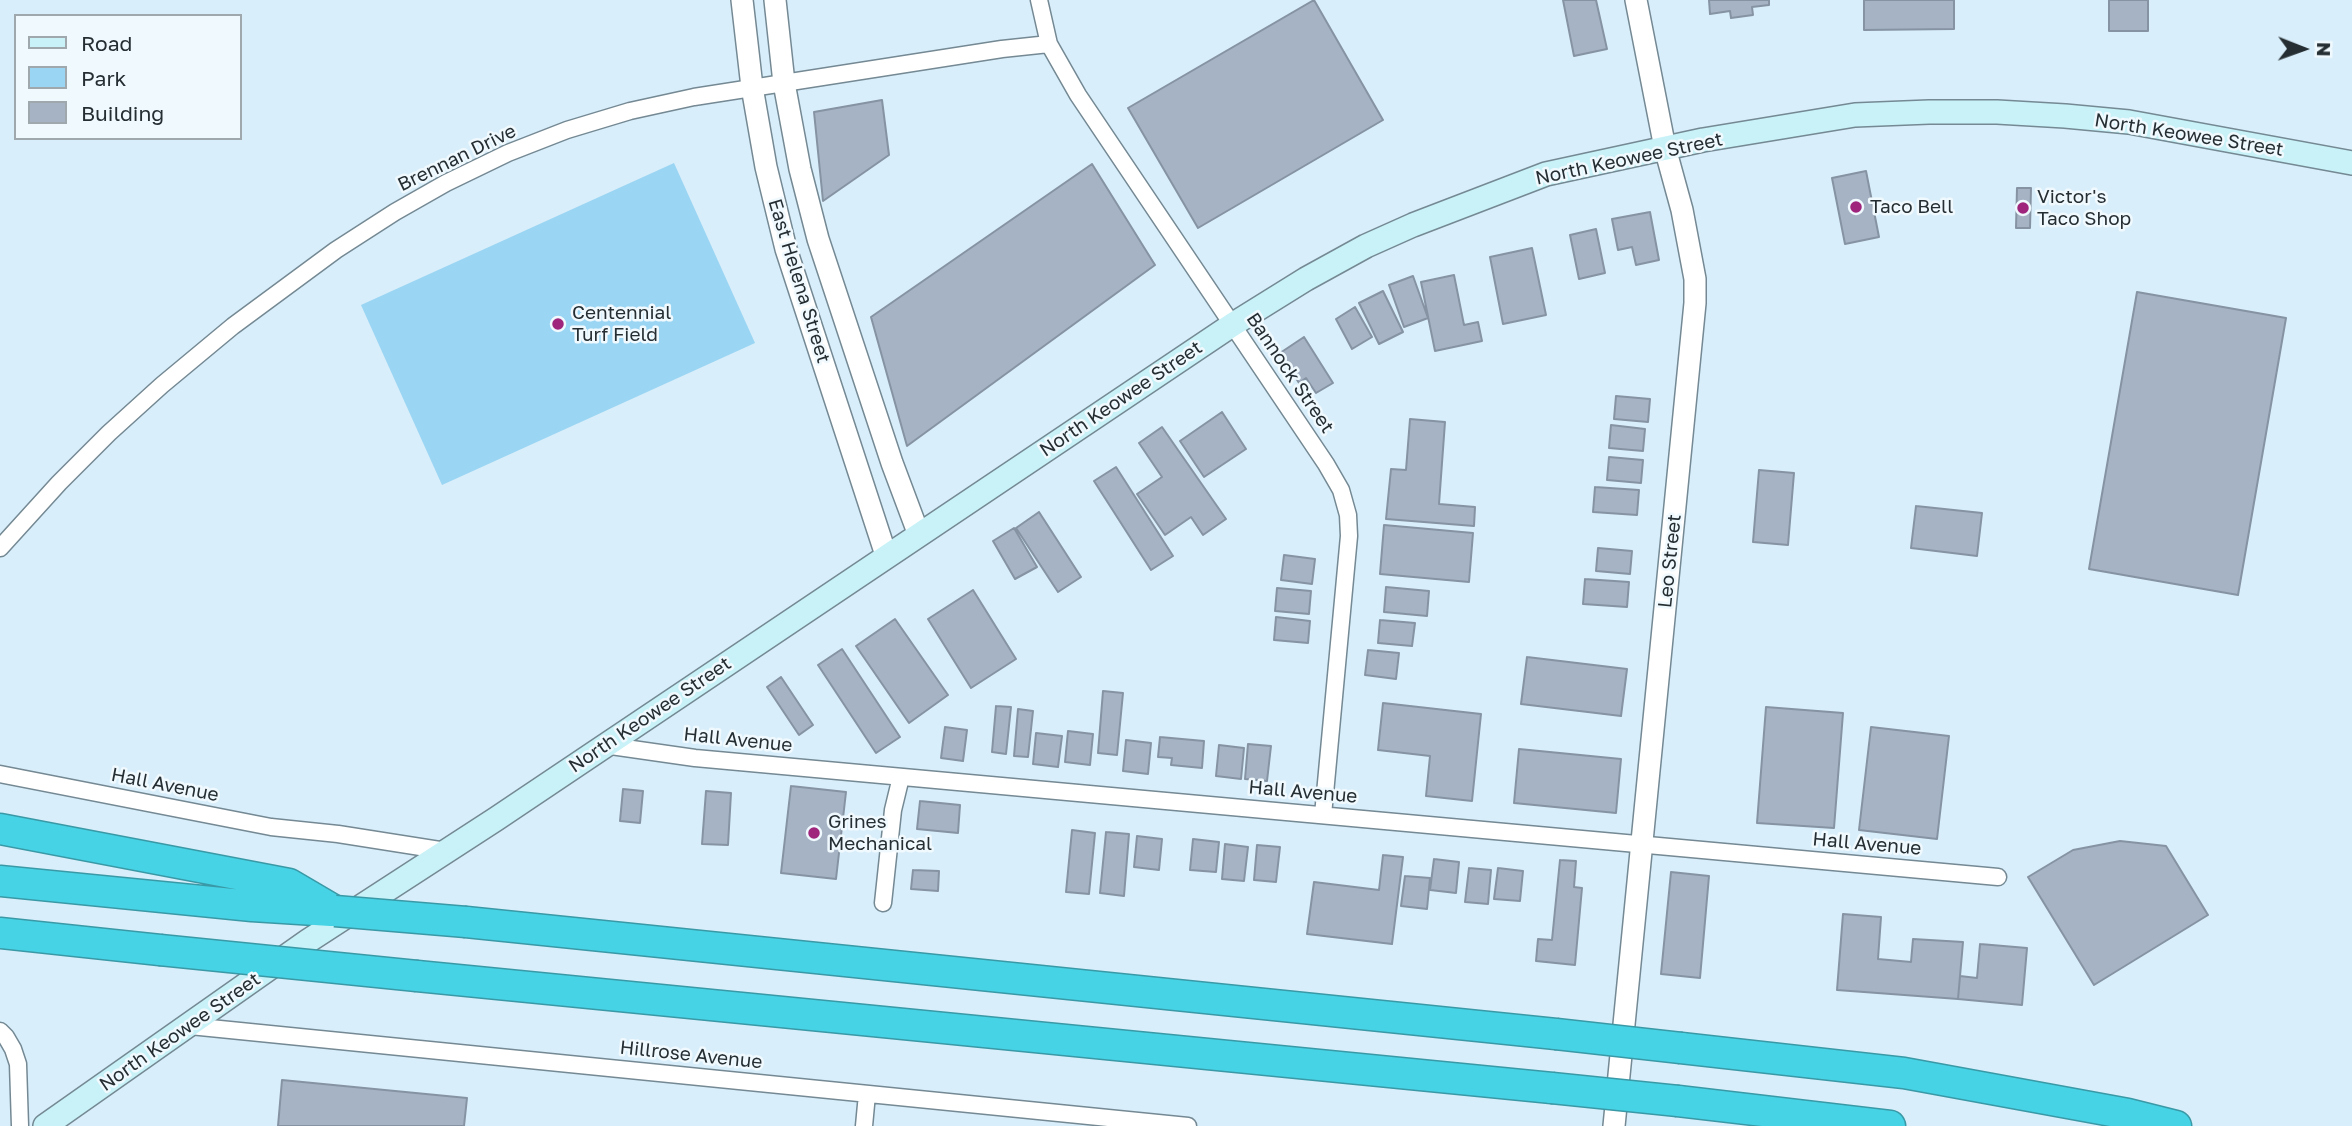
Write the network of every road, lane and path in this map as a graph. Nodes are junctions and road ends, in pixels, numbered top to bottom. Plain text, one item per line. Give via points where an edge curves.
1 (742, 0) edge
2 (775, 0) edge
3 (1039, 0) edge
4 (1636, 0) edge
5 (1049, 44) junction
6 (784, 83) junction
7 (752, 88) junction
8 (1665, 148) junction
9 (2352, 163) edge
10 (1232, 325) junction
11 (919, 535) junction
12 (0, 548) edge
13 (886, 555) junction
14 (604, 746) junction
15 (0, 774) edge
16 (901, 777) junction
17 (1322, 815) junction
18 (0, 829) edge
19 (1640, 844) junction
20 (446, 851) junction
21 (1998, 877) dead end
22 (0, 881) edge
23 (883, 902) dead end
24 (335, 911) junction
25 (0, 933) edge
26 (190, 1026) junction
27 (0, 1031) edge
28 (867, 1094) junction
29 (20, 1126) edge
30 (44, 1126) edge
31 (864, 1126) edge
32 (1188, 1126) edge
33 (1614, 1126) edge
34 (1890, 1126) edge
35 (2176, 1126) edge

1 - 7 street, East Helena Street
2 - 6 street, East Helena Street
3 - 5 street, Bannock Street
4 - 8 street, Leo Street
5 - 6 street, Brennan Drive
5 - 10 street, Bannock Street via 1093,119
6 - 7 street, Brennan Drive
6 - 11 street, East Helena Street via 818,239
7 - 12 street, Brennan Drive via 630,111 566,130 508,153 395,212 277,292 162,384 59,483
7 - 13 street, East Helena Street via 786,249
8 - 9 main road, North Keowee Street via 1854,116 1997,112 2129,122
8 - 10 main road, North Keowee Street via 1546,174 1420,222 1366,246
8 - 19 street, Leo Street via 1684,221 1695,303
10 - 11 main road, North Keowee Street
10 - 17 street, Bannock Street via 1326,464 1341,490 1348,516
11 - 13 main road, North Keowee Street
13 - 14 main road, North Keowee Street
14 - 16 street, Hall Avenue
14 - 20 main road, North Keowee Street
15 - 20 street, Hall Avenue via 271,827
16 - 17 street, Hall Avenue
16 - 23 street
17 - 19 street, Hall Avenue
18 - 24 highway via 289,884
19 - 21 street, Hall Avenue
19 - 33 street, Leo Street
20 - 26 main road, North Keowee Street via 308,941
22 - 24 highway
24 - 35 highway, bridge via 1904,1073
25 - 34 highway, bridge
26 - 28 street, Hillrose Avenue
26 - 30 main road, North Keowee Street
27 - 29 street via 18,1064
28 - 31 street
28 - 32 street, Hillrose Avenue

